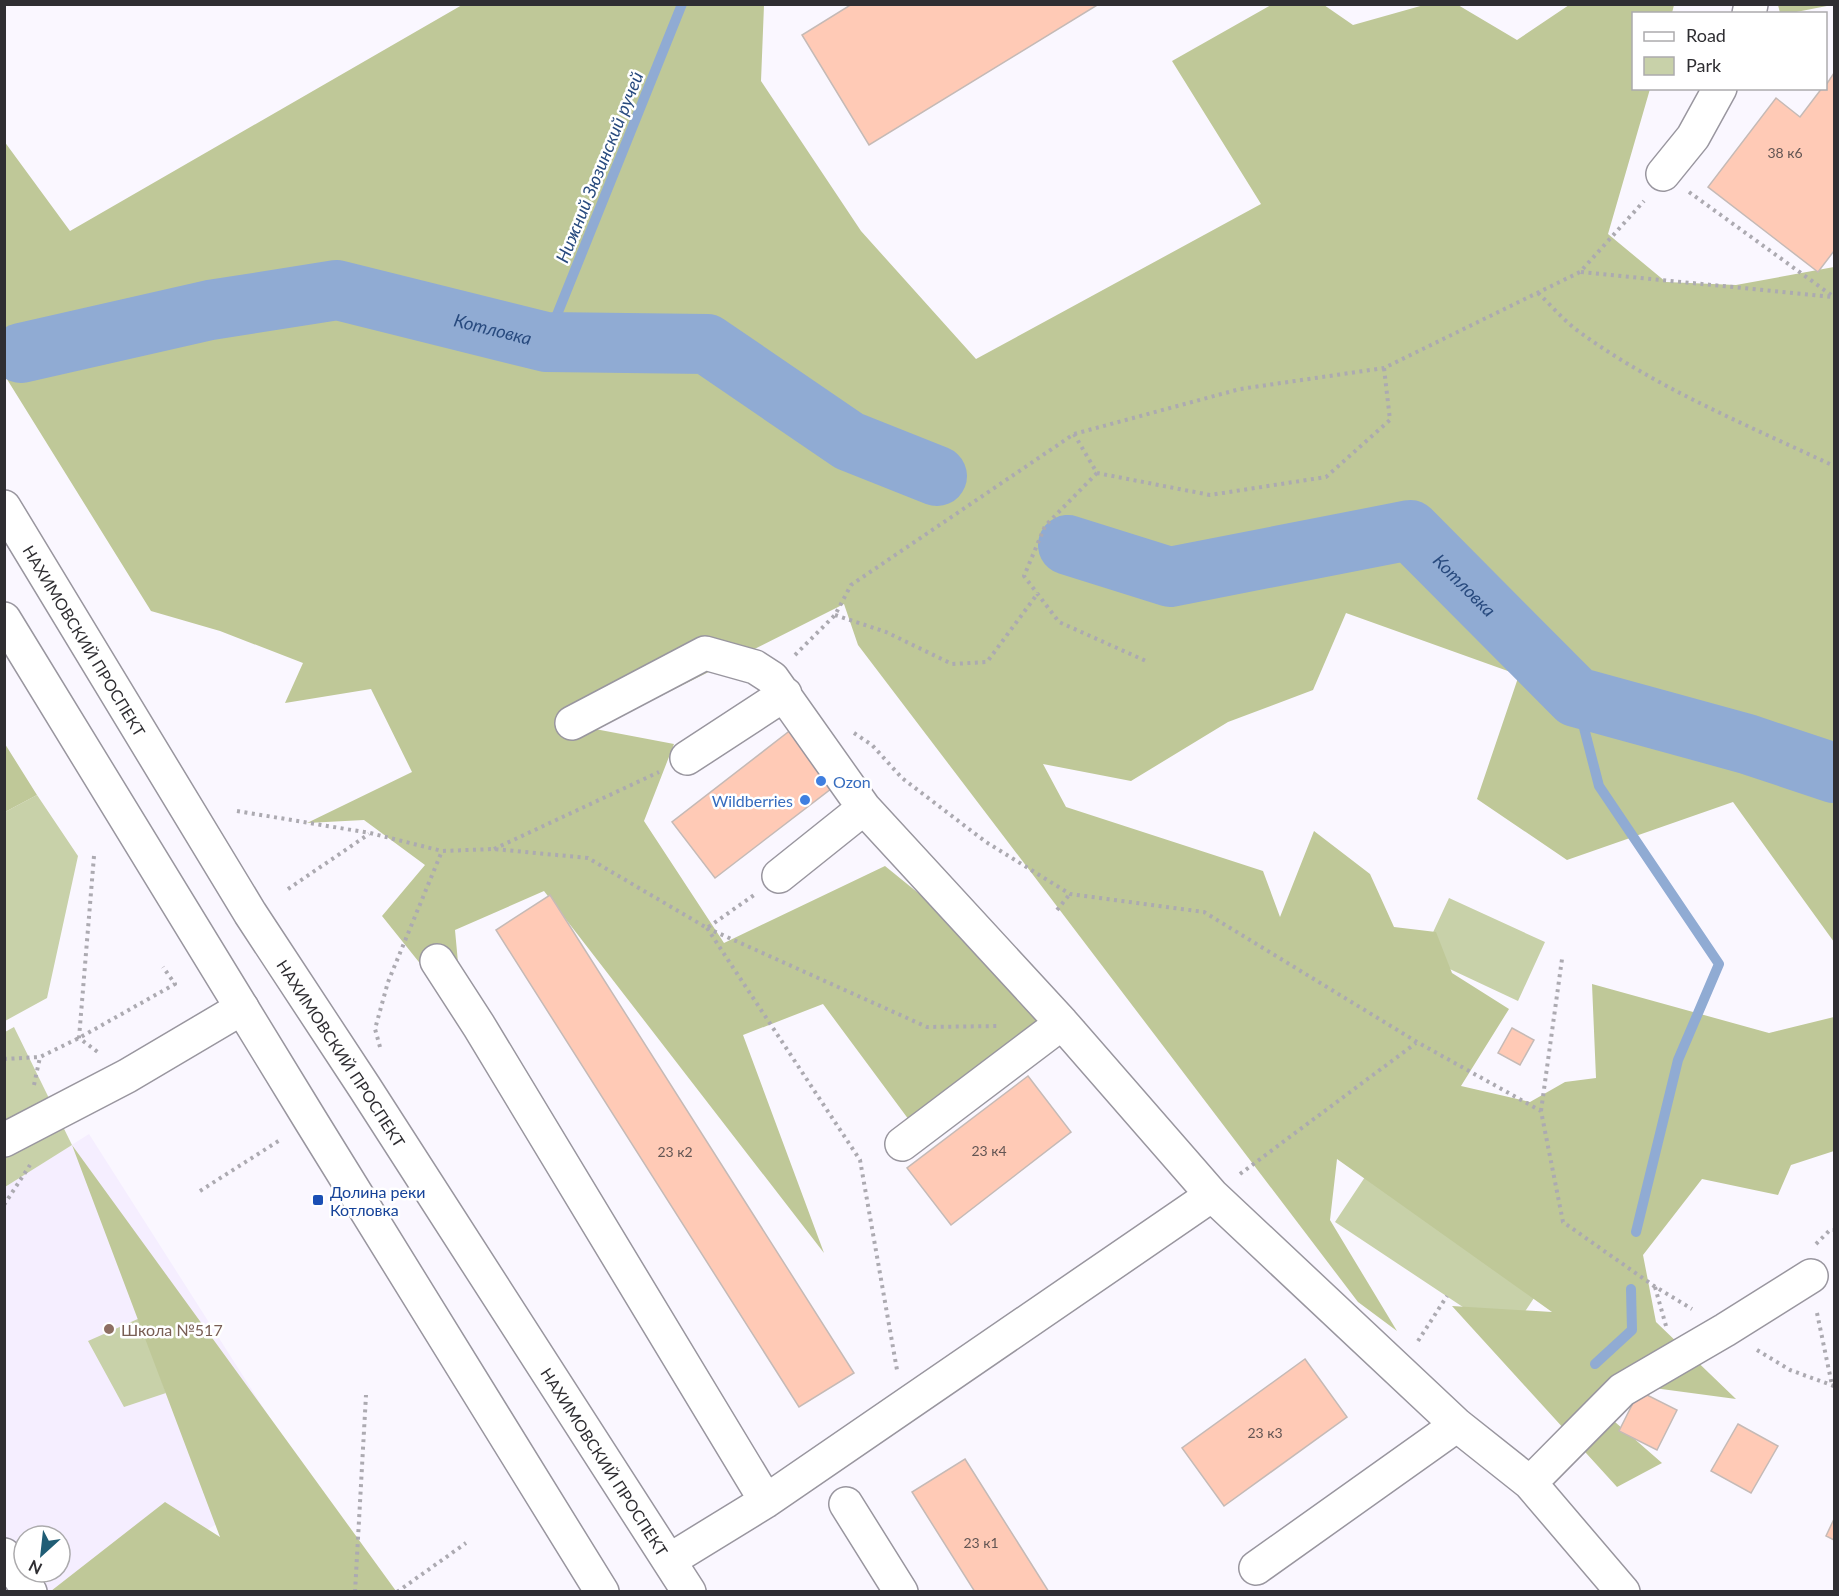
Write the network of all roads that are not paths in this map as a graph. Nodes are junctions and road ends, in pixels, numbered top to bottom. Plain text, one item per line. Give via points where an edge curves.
1 (1719, 90) edge
2 (1663, 174) road end
3 (4, 507) edge
4 (4, 618) edge
5 (779, 686) junction
6 (572, 723) dead end
7 (687, 758) road end
8 (864, 808) junction
9 (779, 876) road end
10 (437, 961) dead end
11 (242, 1008) junction
12 (1062, 1023) junction
13 (4, 1140) edge
14 (902, 1144) dead end
15 (1212, 1195) junction
16 (1811, 1276) dead end
17 (1457, 1425) junction
18 (1530, 1484) junction
19 (766, 1501) junction
20 (846, 1504) dead end
21 (4, 1555) edge
22 (670, 1560) junction
23 (1256, 1568) dead end
24 (30, 1592) edge
25 (603, 1592) edge
26 (689, 1592) edge
27 (901, 1592) edge
28 (1623, 1592) edge

1 - 2 main road via 1692,137
3 - 22 main road, НАХИМОВСКИЙ ПРОСПЕКТ via 250,913
4 - 11 main road
5 - 6 main road via 755,667 705,653
5 - 7 main road
5 - 8 main road
8 - 9 main road
8 - 12 main road
10 - 19 main road
11 - 13 main road via 127,1076
11 - 25 main road
12 - 14 main road
12 - 15 main road
15 - 17 main road
15 - 19 main road
16 - 18 main road via 1622,1390
17 - 18 main road
17 - 23 main road
18 - 28 main road
19 - 22 main road
20 - 27 main road
21 - 24 main road
22 - 26 main road, НАХИМОВСКИЙ ПРОСПЕКТ

